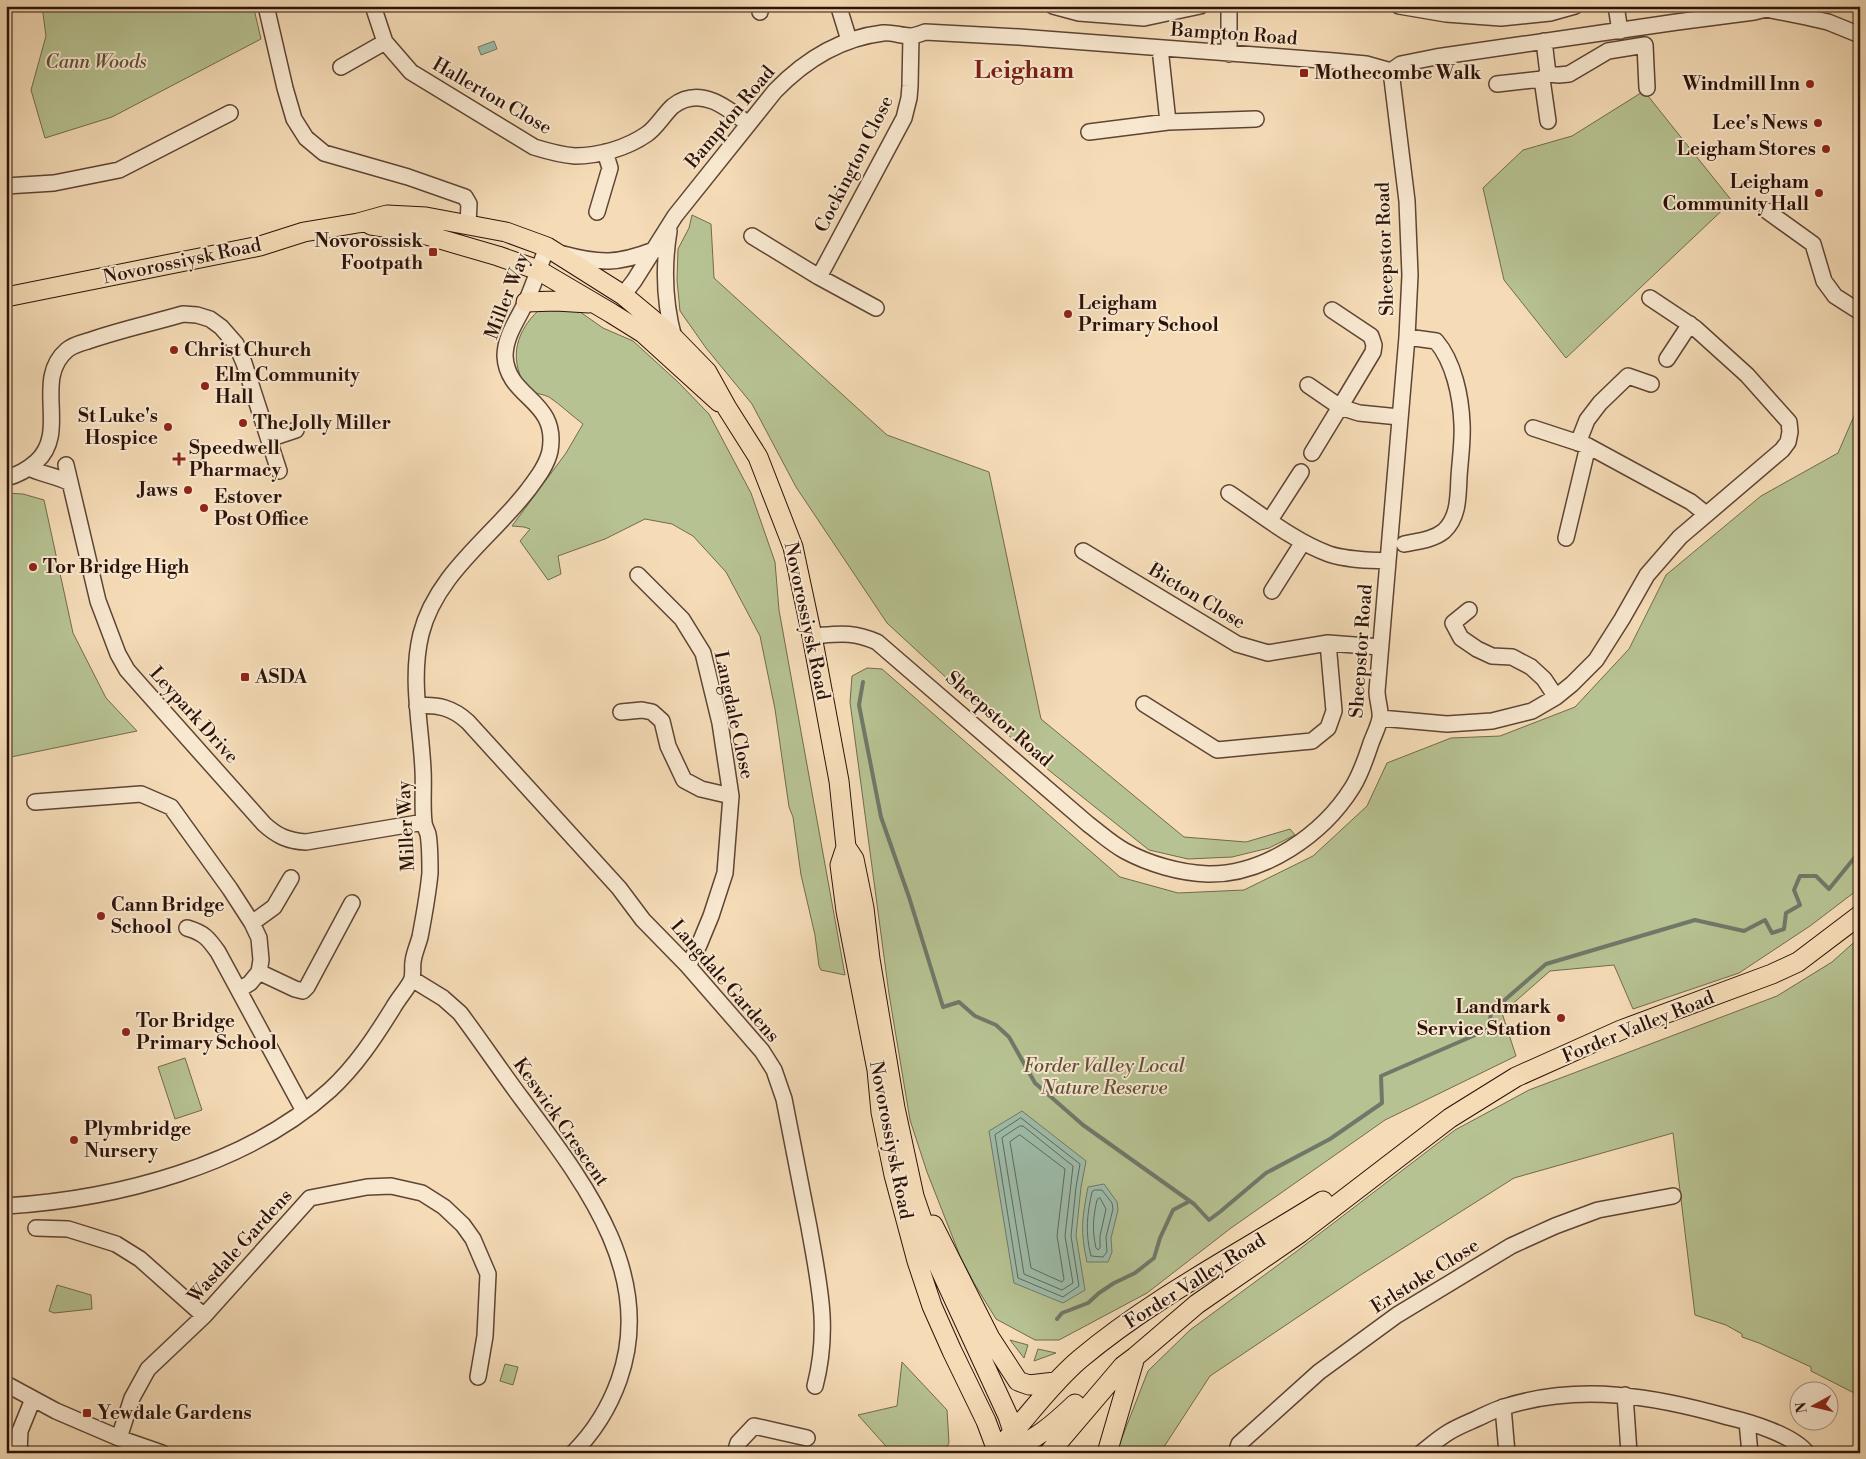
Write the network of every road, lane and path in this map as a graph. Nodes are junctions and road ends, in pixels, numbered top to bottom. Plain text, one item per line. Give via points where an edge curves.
1 (266, 6) edge
2 (373, 6) edge
3 (843, 6) edge
4 (1053, 6) edge
5 (1200, 6) edge
6 (1229, 6) edge
7 (1399, 6) edge
8 (1576, 6) edge
9 (1616, 6) edge
10 (1765, 8) edge
11 (1500, 12) edge
12 (1620, 31) junction
13 (1860, 35) edge
14 (911, 36) junction
15 (848, 40) junction
16 (1544, 41) junction
17 (385, 42) junction
18 (1160, 48) junction
19 (1228, 54) junction
20 (341, 67) dead end
21 (1391, 71) junction
22 (1545, 77) junction
23 (1497, 84) dead end
24 (1647, 88) dead end
25 (230, 113) dead end
26 (1256, 119) dead end
27 (1548, 121) dead end
28 (1168, 122) junction
29 (748, 124) junction
30 (1090, 132) dead end
31 (605, 152) junction
32 (6, 186) edge
33 (597, 212) dead end
34 (1767, 212) dead end
35 (358, 223) junction
36 (468, 224) junction
37 (670, 224) junction
38 (752, 236) dead end
39 (550, 249) junction
40 (654, 250) junction
41 (538, 270) junction
42 (819, 276) junction
43 (623, 295) junction
44 (6, 297) edge
45 (1650, 298) dead end
46 (526, 302) junction
47 (603, 308) junction
48 (876, 308) dead end
49 (1332, 310) dead end
50 (1860, 312) edge
51 (1690, 324) junction
52 (1407, 337) junction
53 (674, 338) junction
54 (1667, 359) dead end
55 (1651, 384) dead end
56 (1308, 385) dead end
57 (1340, 407) junction
58 (727, 408) junction
59 (1399, 417) junction
60 (1533, 428) dead end
61 (296, 430) dead end
62 (269, 439) junction
63 (1583, 445) junction
64 (1312, 453) dead end
65 (66, 464) dead end
66 (29, 468) junction
67 (279, 470) dead end
68 (1301, 472) dead end
69 (6, 478) edge
70 (70, 483) junction
71 (1229, 494) dead end
72 (1706, 514) junction
73 (1270, 520) junction
74 (1566, 538) dead end
75 (1303, 542) junction
76 (1404, 544) dead end
77 (1083, 550) dead end
78 (1387, 562) junction
79 (638, 575) dead end
80 (1272, 591) dead end
81 (1469, 610) dead end
82 (812, 636) junction
83 (1328, 643) junction
84 (1380, 647) junction
85 (1556, 697) junction
86 (1144, 704) dead end
87 (417, 706) junction
88 (621, 712) dead end
89 (1380, 718) junction
90 (731, 796) junction
91 (36, 802) dead end
92 (424, 822) junction
93 (846, 847) junction
94 (291, 878) dead end
95 (352, 903) dead end
96 (1860, 915) edge
97 (252, 923) junction
98 (187, 928) dead end
99 (688, 966) junction
100 (259, 972) junction
101 (412, 979) junction
102 (239, 990) junction
103 (304, 1111) junction
104 (1417, 1141) junction
105 (914, 1196) junction
106 (1673, 1196) dead end
107 (6, 1206) edge
108 (36, 1228) dead end
109 (204, 1316) junction
110 (1129, 1362) junction
111 (478, 1377) dead end
112 (1055, 1382) junction
113 (6, 1384) edge
114 (815, 1386) dead end
115 (1625, 1395) junction
116 (33, 1398) junction
117 (1503, 1407) junction
118 (1747, 1422) junction
119 (118, 1438) junction
120 (808, 1438) dead end
121 (1018, 1443) edge
122 (996, 1452) edge
123 (19, 1453) edge
124 (162, 1453) edge
125 (573, 1453) edge
126 (735, 1453) edge
127 (1049, 1453) edge
128 (1106, 1453) edge
129 (1236, 1453) edge
130 (1421, 1453) edge
131 (1507, 1453) edge
132 (1629, 1453) edge
133 (1750, 1453) edge
134 (1807, 1453) edge

1 - 36 street via 287,96 294,119 306,138 324,153 408,177 465,198 469,204
2 - 17 street, Hallerton Close
3 - 15 street via 840,11
4 - 5 street via 1079,14 1144,18
6 - 19 street
7 - 11 street via 1446,14
8 - 11 street via 1550,13
9 - 12 street
10 - 12 street
10 - 13 street via 1828,22
12 - 16 street
14 - 15 street, Bampton Road via 886,32
14 - 18 street, Bampton Road via 925,32 972,34
14 - 42 street, Cockington Close via 909,98 904,118
15 - 29 street, Bampton Road via 787,78
16 - 21 street via 1401,64
16 - 22 street
17 - 20 street
17 - 31 street, Hallerton Close via 411,72 534,146 575,156
18 - 19 street, Bampton Road
18 - 28 street
19 - 21 street, Bampton Road via 1366,64
21 - 52 street, Sheepstor Road via 1407,201 1410,274
22 - 23 street
22 - 24 street via 1569,74 1608,51 1645,45
22 - 27 street
25 - 32 street via 119,170 54,183
26 - 28 street
28 - 30 street
29 - 31 street, Hallerton Close via 713,100 687,99 674,105 649,133
29 - 37 street, Bampton Road
31 - 33 street via 610,168
34 - 50 street via 1813,244 1824,281 1835,296
35 - 36 main road, Novorossiysk Road via 387,215
35 - 41 main road, Novorossiysk Road via 416,232
35 - 44 main road, Novorossiysk Road
36 - 39 main road, Novorossiysk Road via 506,232
37 - 40 street, Bampton Road
37 - 53 street via 664,276 668,317
38 - 42 street
39 - 40 street via 599,262 620,261
39 - 41 street, Miller Way
39 - 43 main road, Novorossiysk Road
40 - 43 street, Bampton Road
41 - 46 street, Miller Way
41 - 47 main road, Novorossiysk Road
42 - 48 street
43 - 47 main road
43 - 53 main road, Novorossiysk Road
45 - 51 street
46 - 47 main road via 556,301
46 - 87 street, Miller Way via 506,344 505,358 515,384 543,411 550,424 549,454 540,474 453,573 429,610 418,653
47 - 58 main road, Novorossiysk Road via 643,334
49 - 57 street via 1371,336 1374,344 1373,352
51 - 54 street
51 - 72 street via 1747,375 1783,414 1789,422 1790,432 1782,450
52 - 59 street, Sheepstor Road
52 - 76 street via 1436,341 1442,348 1454,377 1463,425 1456,511 1444,530 1430,539
53 - 58 main road, Novorossiysk Road via 707,372
55 - 63 street via 1628,376 1587,420
56 - 57 street
57 - 59 street via 1359,413
57 - 64 street
58 - 82 main road, Novorossiysk Road via 758,457 793,547
59 - 78 street, Sheepstor Road
60 - 63 street
61 - 62 street
62 - 66 street via 236,344 210,318 183,314 103,335 66,351 51,380 52,437 42,456
62 - 67 street
63 - 72 street via 1691,502
63 - 74 street
65 - 70 street, Leypark Drive
66 - 69 street
66 - 70 street
68 - 73 street
70 - 92 street, Leypark Drive via 98,600 127,670 269,829 293,842 306,842
71 - 73 street
72 - 85 street via 1647,574 1596,660
73 - 75 street
75 - 78 street via 1331,554
75 - 80 street
77 - 83 street, Bicton Close via 1236,644 1268,653
78 - 84 street, Sheepstor Road
79 - 90 street, Langdale Close via 682,619 703,653 720,723
81 - 85 street via 1453,623 1462,638 1492,656 1512,657 1532,667
82 - 89 street, Sheepstor Road via 847,633 878,642 1113,843 1140,858 1187,872 1239,871 1286,851 1308,836 1353,787 1365,764
82 - 93 main road, Novorossiysk Road via 839,781
83 - 84 street, Bicton Close
83 - 86 street via 1334,711 1328,728 1312,741 1217,750
84 - 89 street, Sheepstor Road via 1377,692
85 - 89 street via 1532,711 1492,721 1447,724
87 - 92 street, Miller Way
87 - 99 street, Langdale Gardens via 450,709 468,722 619,888 643,920
88 - 90 street, Langdale Close via 652,712 662,721 668,746 684,780 701,789
90 - 99 street, Langdale Close via 724,873 711,916
91 - 97 street via 141,794 171,807
92 - 101 street, Miller Way via 430,871
93 - 105 main road, Novorossiysk Road via 854,860 862,898 895,1108
93 - 122 main road, Novorossiysk Road via 840,865 846,912 894,1176 932,1306 986,1421
94 - 97 street via 274,907
95 - 100 street via 303,991
96 - 104 main road, Forder Valley Road via 1798,962 1621,1030 1516,1077
97 - 100 street via 259,938
98 - 102 street via 208,938
99 - 114 street, Langdale Gardens via 762,1051 774,1070 784,1099 823,1305 820,1365
100 - 102 street
101 - 103 street, Miller Way via 355,1063
101 - 125 street, Keswick Crescent via 444,998 460,1013 586,1187 610,1235 624,1276 630,1314 629,1344 623,1370 598,1424
102 - 103 street
103 - 107 street, Miller Way via 274,1133 237,1151 161,1178 120,1190
104 - 110 main road, Forder Valley Road via 1300,1233 1197,1304
104 - 112 main road, Forder Valley Road via 1140,1315 1080,1359
105 - 112 main road via 926,1208 990,1338 1018,1381 1029,1385
105 - 121 main road, Novorossiysk Road via 934,1258
106 - 129 street, Erlstoke Close via 1598,1210 1511,1246 1476,1266 1397,1315 1319,1372 1239,1444
108 - 109 street via 68,1229 116,1244 140,1259
109 - 111 street, Wasdale Gardens via 310,1198 367,1187 391,1186 422,1193 444,1207 474,1239 488,1274 485,1336
109 - 119 street, Wasdale Gardens via 148,1369 132,1398
110 - 121 main road via 1106,1374 1055,1423
110 - 127 main road, Forder Valley Road
110 - 128 main road
112 - 121 main road, Forder Valley Road
113 - 116 street
115 - 117 street via 1561,1395
115 - 118 street via 1677,1403
115 - 132 street
116 - 119 street
116 - 123 street via 20,1431
117 - 130 street via 1449,1432
117 - 131 street
118 - 133 street
118 - 134 street via 1784,1437
119 - 124 street
120 - 126 street via 754,1426 738,1443
121 - 122 main road, Forder Valley Road

